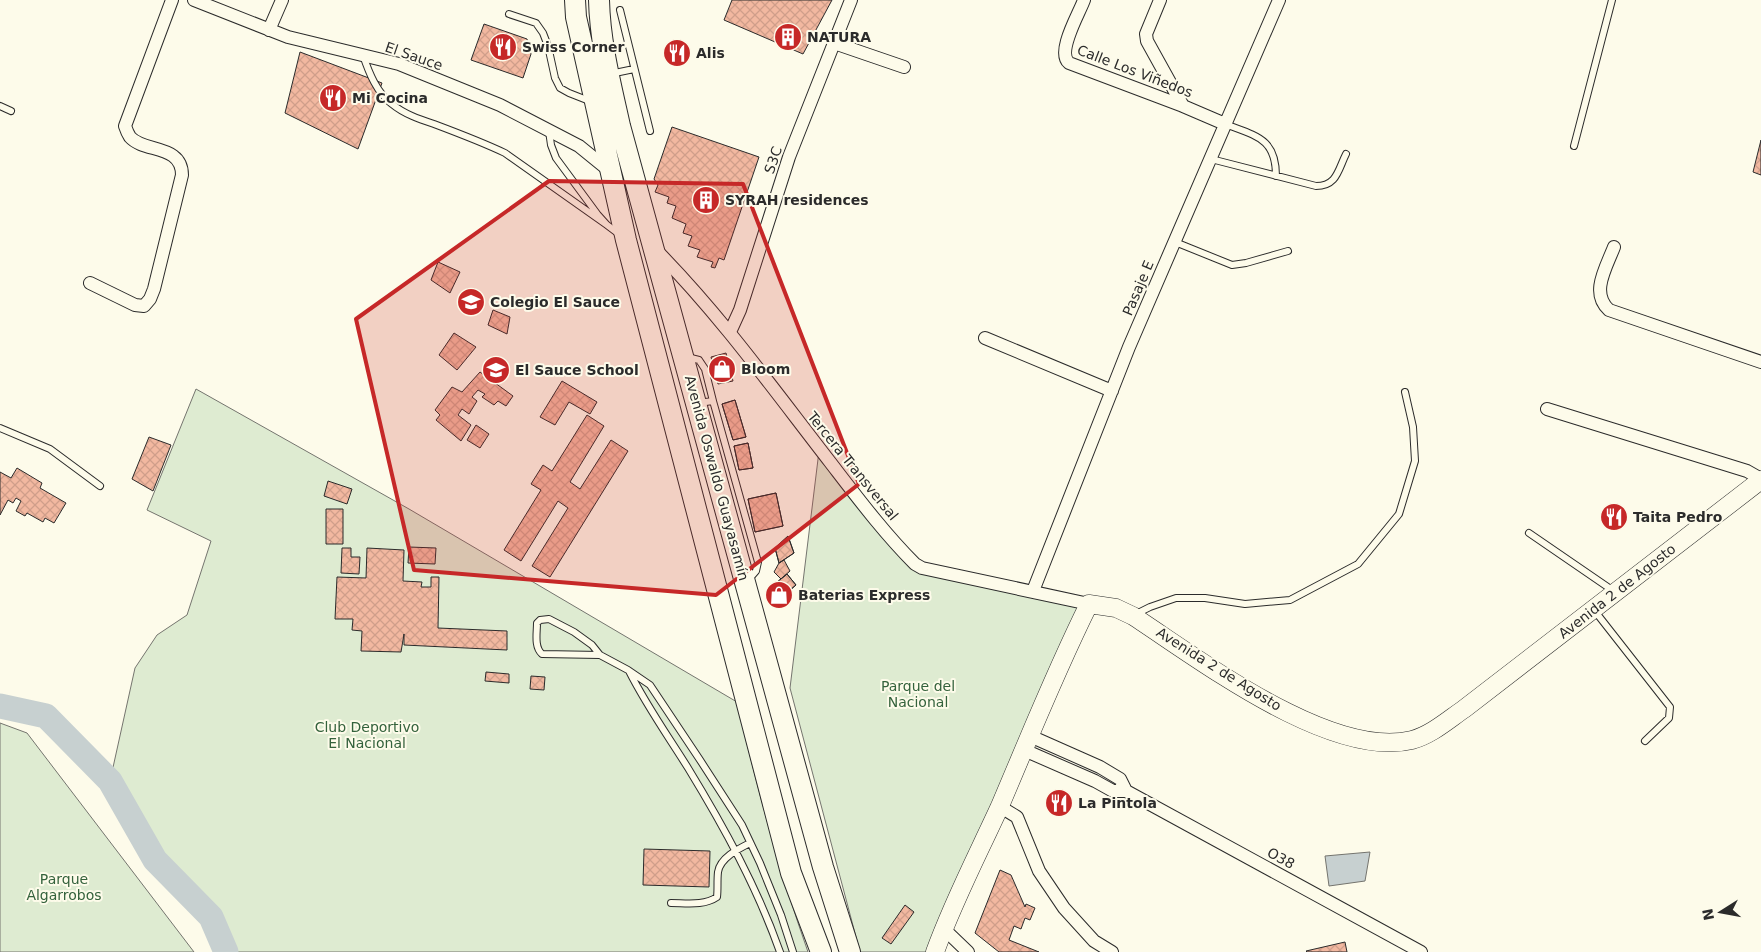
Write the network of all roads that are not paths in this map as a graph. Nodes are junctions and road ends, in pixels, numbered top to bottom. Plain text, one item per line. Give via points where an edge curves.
1 (172, 0) edge
2 (194, 0) edge
3 (282, 0) edge
4 (575, 0) edge
5 (599, 0) edge
6 (851, 0) edge
7 (1084, 0) edge
8 (1160, 0) edge
9 (1280, 0) edge
10 (1612, 0) edge
11 (620, 10) dead end
12 (509, 14) dead end
13 (269, 30) junction
14 (834, 43) junction
15 (363, 55) junction
16 (904, 67) dead end
17 (634, 69) junction
18 (609, 74) junction
19 (595, 104) junction
20 (0, 106) edge
21 (1184, 106) junction
22 (11, 111) dead end
23 (1226, 124) junction
24 (549, 131) junction
25 (650, 131) dead end
26 (1574, 146) dead end
27 (1346, 154) dead end
28 (1211, 159) junction
29 (611, 172) junction
30 (1276, 176) junction
31 (607, 225) junction
32 (626, 240) junction
33 (1175, 242) junction
34 (1614, 247) dead end
35 (655, 249) junction
36 (1288, 252) dead end
37 (90, 283) dead end
38 (730, 332) junction
39 (984, 338) dead end
40 (1761, 362) edge
41 (1112, 391) junction
42 (1406, 392) dead end
43 (1547, 409) dead end
44 (0, 428) edge
45 (1761, 480) edge
46 (100, 486) dead end
47 (1530, 533) dead end
48 (1033, 592) junction
49 (1616, 592) junction
50 (1090, 604) junction
51 (1593, 609) junction
52 (1133, 616) junction
53 (600, 655) junction
54 (628, 670) junction
55 (1644, 741) dead end
56 (1027, 743) junction
57 (999, 806) junction
58 (750, 842) junction
59 (735, 850) junction
60 (671, 903) dead end
61 (944, 929) junction
62 (780, 952) edge
63 (793, 952) edge
64 (821, 952) edge
65 (850, 952) edge
66 (935, 952) edge
67 (968, 952) edge
68 (1112, 952) edge
69 (1421, 952) edge

1 - 37 street via 125,126 134,140 168,153 182,166 154,289 144,306 135,305
2 - 13 street, El Sauce
3 - 13 street
4 - 19 main road, Avenida Oswaldo Guayasamín
5 - 18 main road, Avenida Oswaldo Guayasamín via 599,20
6 - 14 street, S3C
7 - 21 street, Calle Los Viñedos via 1065,46 1066,60
8 - 21 street via 1146,34 1147,41
9 - 23 street, Pasaje E
10 - 26 lane
11 - 17 lane
12 - 19 lane via 536,23 543,33 560,88
13 - 15 street, El Sauce
14 - 16 street
14 - 38 street, S3C via 789,157
15 - 24 street, El Sauce via 399,64 500,104
15 - 31 lane via 369,74 391,104 406,114 505,153
17 - 18 lane
17 - 25 lane
18 - 35 main road, Avenida Oswaldo Guayasamín via 620,126
19 - 29 main road, Avenida Oswaldo Guayasamín
20 - 22 lane
21 - 23 street, Calle Los Viñedos
23 - 28 street, Pasaje E
23 - 30 lane via 1264,141 1273,152
24 - 29 street, El Sauce via 579,146
24 - 31 lane via 556,158
27 - 30 lane via 1332,182 1325,186
28 - 30 lane
28 - 33 street, Pasaje E
29 - 32 main road, Avenida Oswaldo Guayasamín
31 - 32 lane
32 - 64 main road, Avenida Oswaldo Guayasamín via 791,873
33 - 36 lane via 1232,265
33 - 41 street, Pasaje E
34 - 40 street via 1599,296 1610,310
35 - 38 street, Tercera Transversal
35 - 65 main road, Avenida Oswaldo Guayasamín via 684,357 705,402 745,580
38 - 48 street, Tercera Transversal via 849,486 915,564
39 - 41 street
41 - 48 street, Pasaje E
42 - 52 lane via 1415,461 1399,514 1358,564 1290,600 1245,604 1205,598 1176,598 1150,606
43 - 45 street via 1747,471
44 - 46 lane via 50,449
45 - 49 main road, Avenida 2 de Agosto
47 - 49 lane
48 - 50 street, Tercera Transversal
49 - 51 main road, Avenida 2 de Agosto
50 - 52 main road, Avenida 2 de Agosto via 1116,608
50 - 56 main road
51 - 52 main road, Avenida 2 de Agosto via 1434,730 1412,740 1384,743 1320,727 1288,712 1247,690
51 - 55 lane via 1670,707 1669,718
53 - 53 lane via 542,654 537,646 537,623 549,619 592,645
53 - 54 lane
54 - 58 lane via 650,685
54 - 59 lane
56 - 57 main road
56 - 69 street, O38 via 1114,791 1126,791
57 - 61 main road
57 - 68 street via 1016,818 1039,871 1064,908 1094,941
58 - 59 lane
58 - 63 lane
59 - 60 lane via 718,870 717,897 702,903
59 - 62 lane
61 - 66 main road
61 - 67 street

